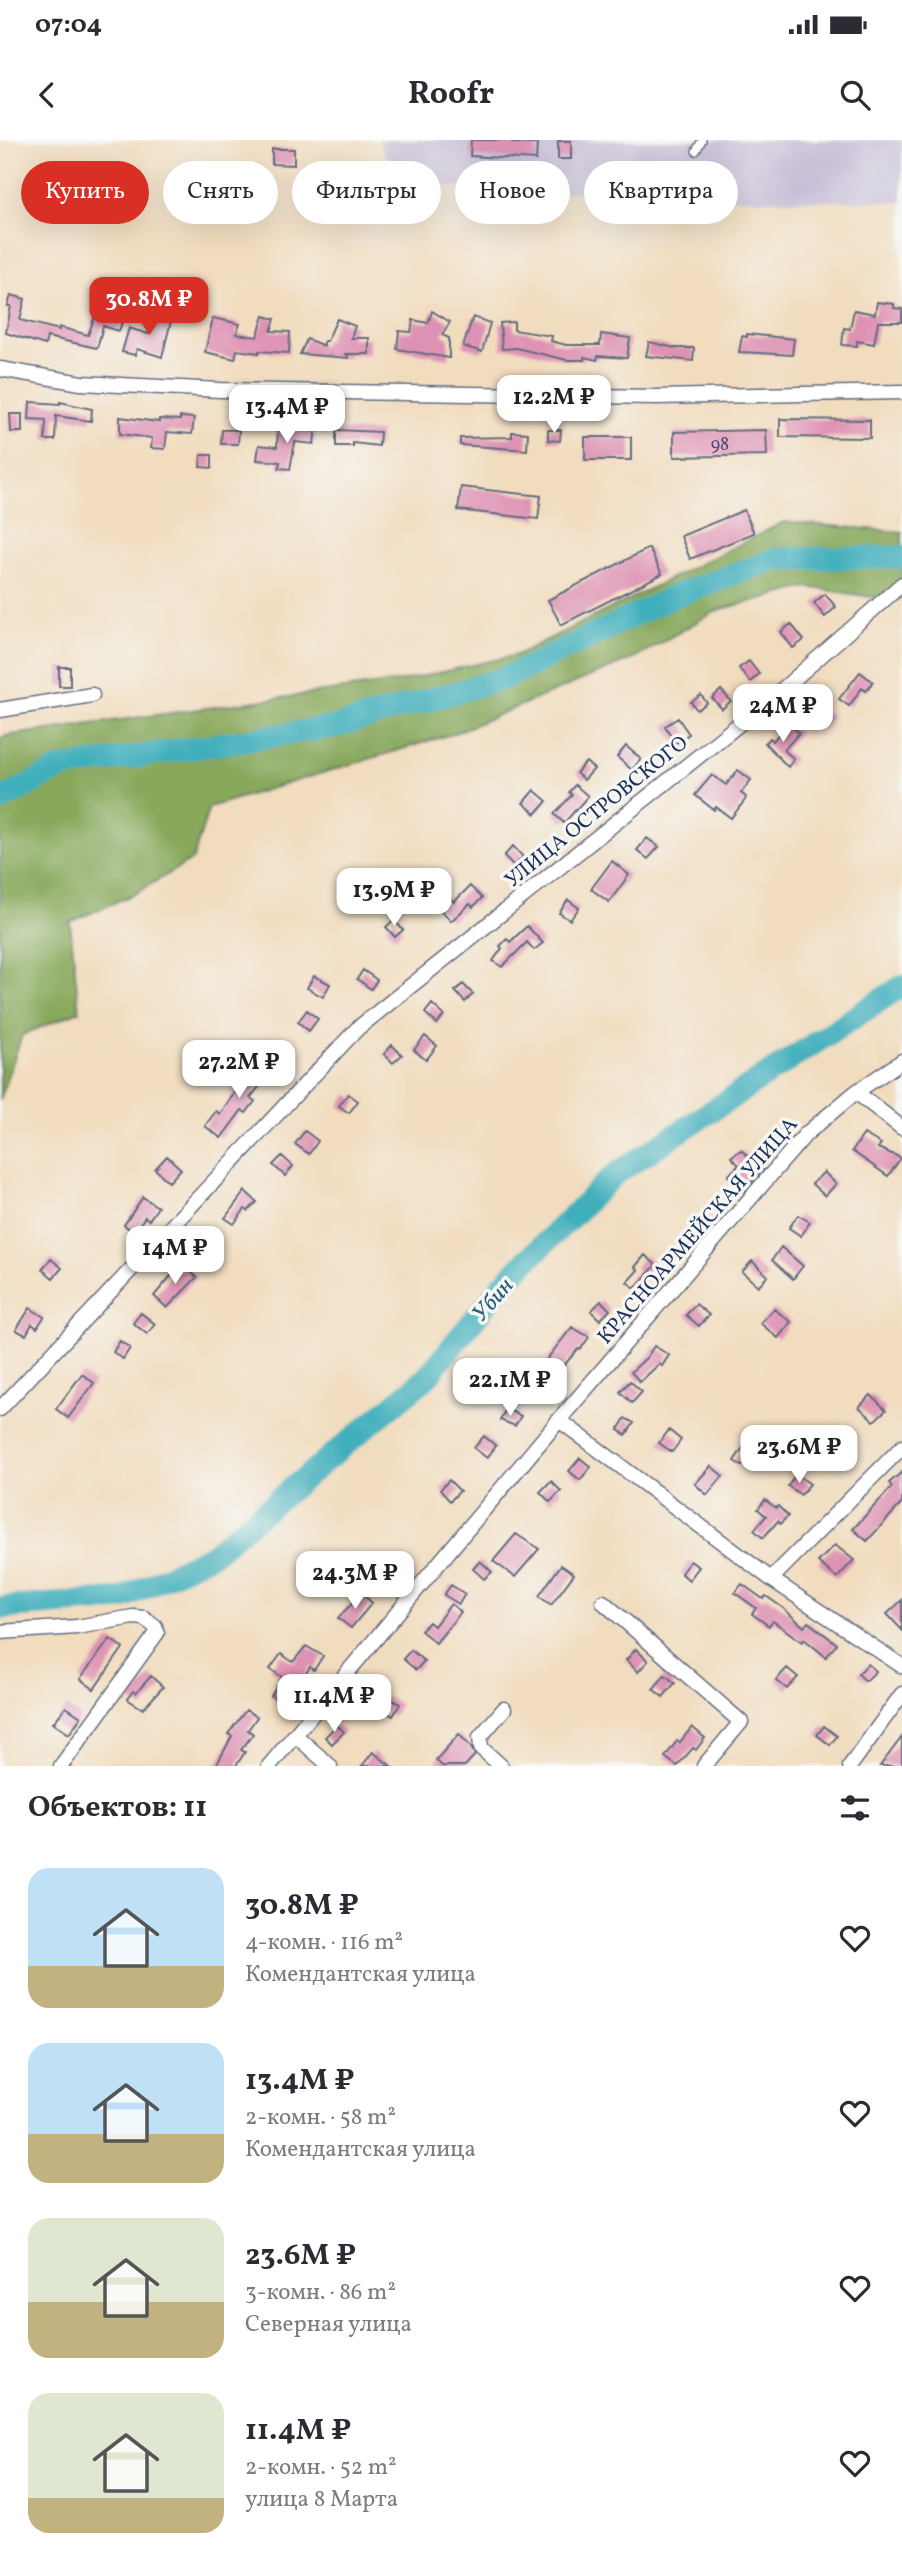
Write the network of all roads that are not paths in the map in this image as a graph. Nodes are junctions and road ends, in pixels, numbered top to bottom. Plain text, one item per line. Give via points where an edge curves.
1 (702, 140) edge
2 (696, 151) dead end
3 (0, 369) edge
4 (902, 392) edge
5 (902, 584) edge
6 (92, 695) dead end
7 (0, 710) edge
8 (902, 1061) edge
9 (856, 1092) junction
10 (902, 1128) edge
11 (0, 1409) edge
12 (559, 1420) junction
13 (902, 1447) edge
14 (771, 1579) junction
15 (603, 1602) dead end
16 (0, 1632) edge
17 (902, 1666) edge
18 (902, 1694) edge
19 (504, 1709) dead end
20 (295, 1735) junction
21 (61, 1766) edge
22 (269, 1766) edge
23 (330, 1766) edge
24 (500, 1766) edge
25 (704, 1766) edge
26 (850, 1766) edge

1 - 2 lane
3 - 4 street via 81,383 220,390 655,397
5 - 11 street, УЛИЦА ОСТРОВСКОГО via 783,689 358,1028
6 - 7 street
8 - 9 street, КРАСНОАРМЕЙСКАЯ УЛИЦА
9 - 10 street
9 - 12 street, КРАСНОАРМЕЙСКАЯ УЛИЦА via 806,1135
12 - 14 street
12 - 20 street, КРАСНОАРМЕЙСКАЯ УЛИЦА
13 - 14 street
14 - 17 street
15 - 25 street via 741,1722
16 - 21 street via 78,1627 133,1617 155,1626 157,1633
18 - 26 street
19 - 24 street via 480,1737 481,1748
20 - 22 street, КРАСНОАРМЕЙСКАЯ УЛИЦА
20 - 23 street

